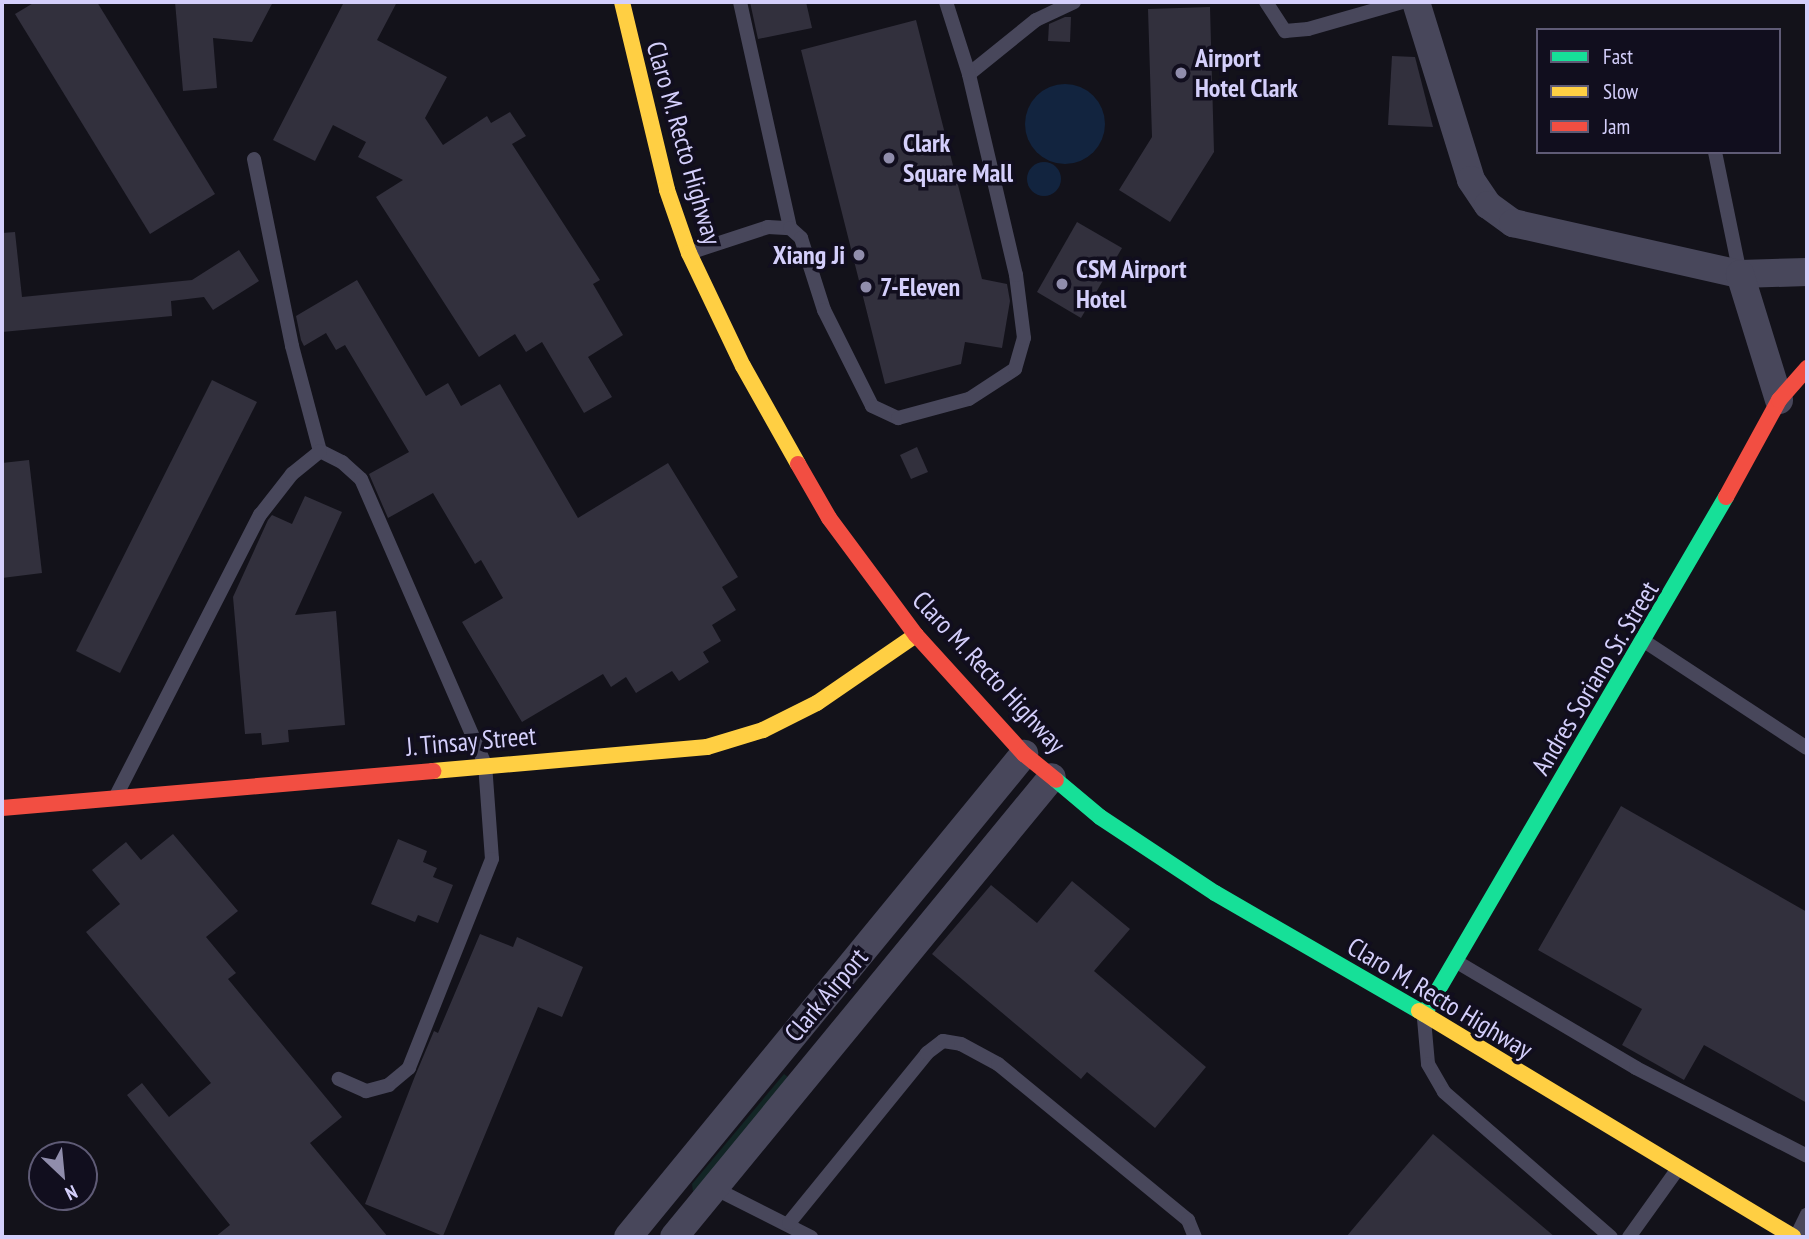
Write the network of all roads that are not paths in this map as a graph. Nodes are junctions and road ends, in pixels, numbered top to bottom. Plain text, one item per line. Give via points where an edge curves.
1 (622, 2) edge
2 (740, 2) edge
3 (946, 2) edge
4 (1074, 2) edge
5 (1266, 2) edge
6 (1403, 2) edge
7 (1416, 2) edge
8 (969, 74) junction
9 (1716, 154) edge
10 (254, 159) dead end
11 (790, 228) junction
12 (689, 253) junction
13 (1807, 272) edge
14 (1740, 274) junction
15 (1807, 368) edge
16 (1779, 400) junction
17 (320, 452) junction
18 (916, 635) junction
19 (1643, 641) junction
20 (1807, 748) edge
21 (1024, 754) junction
22 (485, 764) junction
23 (1052, 777) junction
24 (117, 796) junction
25 (2, 808) edge
26 (1455, 961) junction
27 (1424, 1014) junction
28 (338, 1079) dead end
29 (1807, 1156) edge
30 (1678, 1169) junction
31 (714, 1188) junction
32 (667, 1189) junction
33 (695, 1211) junction
34 (1807, 1214) edge
35 (789, 1223) junction
36 (628, 1237) edge
37 (674, 1237) edge
38 (811, 1237) edge
39 (1195, 1237) edge
40 (1611, 1237) edge
41 (1629, 1237) edge
42 (1794, 1237) edge

1 - 12 main road, Claro M. Recto Highway via 644,109
2 - 11 lane
3 - 8 lane
4 - 8 lane via 1036,20
5 - 6 lane via 1285,31 1308,29
7 - 14 street via 1471,180 1488,205 1513,223
8 - 11 lane via 1016,275 1024,338 1015,369 969,399 910,415 898,418 872,407 824,310 801,238
9 - 14 lane
10 - 17 lane via 292,346
11 - 12 lane via 768,227
12 - 18 main road, Claro M. Recto Highway via 743,366 830,518
13 - 14 street
14 - 16 street
15 - 16 main road, Andres Soriano Sr. Street
16 - 19 main road, Andres Soriano Sr. Street
17 - 22 lane via 342,462 361,479
17 - 24 lane via 292,474 260,515
18 - 21 main road, Claro M. Recto Highway
18 - 22 main road, J. Tinsay Street via 817,703 737,740 676,750
19 - 20 lane
19 - 26 main road, Andres Soriano Sr. Street
21 - 23 main road, Claro M. Recto Highway
21 - 32 street, Clark Airport
22 - 24 main road, J. Tinsay Street
22 - 28 lane via 492,859 409,1068 389,1085 366,1091
23 - 27 main road, Claro M. Recto Highway via 1100,817 1214,893
23 - 31 street, Clark Airport
24 - 25 main road, J. Tinsay Street
26 - 27 main road, Andres Soriano Sr. Street
26 - 29 lane via 1636,1068
27 - 30 main road, Claro M. Recto Highway
27 - 40 lane via 1428,1064 1444,1092
30 - 41 lane
30 - 42 main road, Claro M. Recto Highway
31 - 33 street, Clark Airport
31 - 35 lane
32 - 33 street
32 - 36 street, Clark Airport
33 - 37 street, Clark Airport
34 - 42 lane
35 - 38 lane
35 - 39 lane via 927,1053 943,1041 961,1044 998,1064 1188,1220

